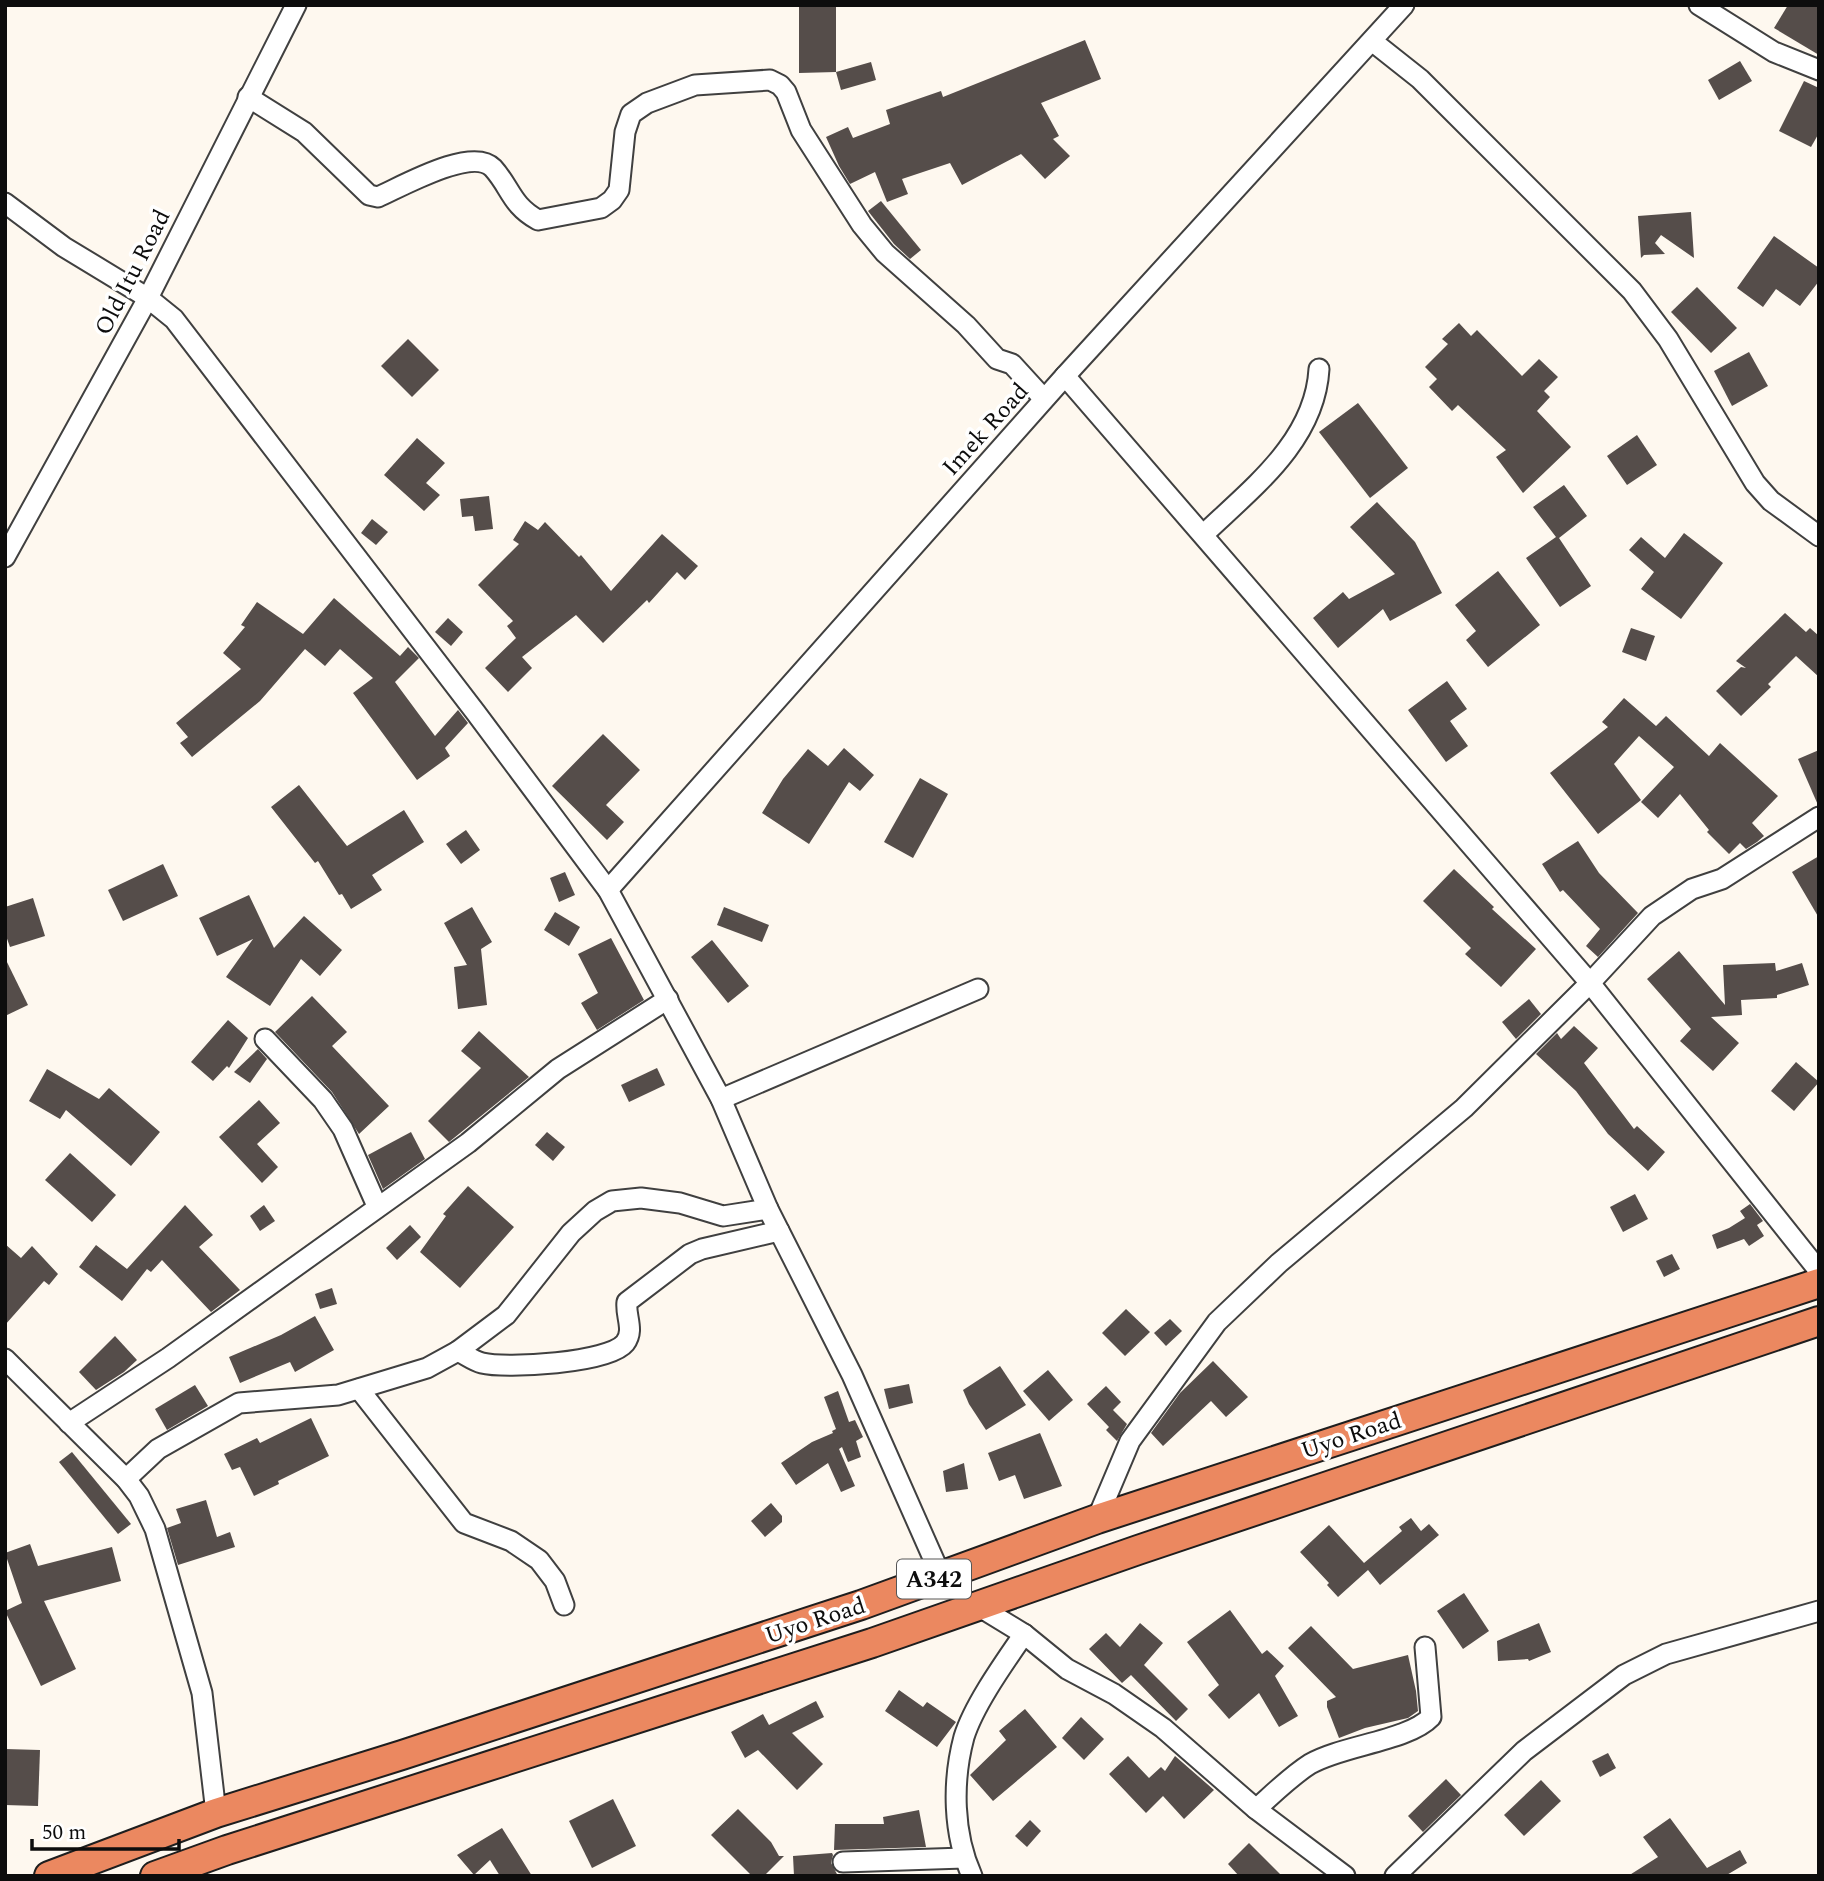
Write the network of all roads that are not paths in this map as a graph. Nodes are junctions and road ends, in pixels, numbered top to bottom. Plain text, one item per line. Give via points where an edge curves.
1 (296, 5) edge
2 (1405, 5) edge
3 (1699, 5) edge
4 (1372, 41) junction
5 (1819, 70) edge
6 (248, 97) junction
7 (5, 203) edge
8 (148, 298) junction
9 (1319, 369) dead end
10 (1065, 376) junction
11 (1045, 399) junction
12 (1204, 534) junction
13 (1818, 534) edge
14 (5, 557) edge
15 (1819, 817) edge
16 (608, 890) junction
17 (1590, 983) junction
18 (978, 989) dead end
19 (668, 999) junction
20 (265, 1039) dead end
21 (721, 1098) junction
22 (377, 1206) junction
23 (768, 1209) junction
24 (779, 1231) junction
25 (1819, 1270) edge
26 (1819, 1283) edge
27 (1819, 1321) edge
28 (458, 1351) junction
29 (5, 1359) edge
30 (359, 1389) junction
31 (69, 1423) junction
32 (126, 1479) junction
33 (1097, 1518) junction
34 (942, 1576) junction
35 (564, 1605) dead end
36 (978, 1606) junction
37 (1819, 1611) edge
38 (1024, 1634) junction
39 (1426, 1647) dead end
40 (1256, 1809) junction
41 (216, 1813) junction
42 (843, 1862) dead end
43 (968, 1867) edge
44 (201, 1868) edge
45 (49, 1876) edge
46 (155, 1876) edge
47 (1345, 1876) edge
48 (1395, 1876) edge

1 - 6 street, Old Itu Road
2 - 4 street, Imek Road
3 - 5 street via 1774,52
4 - 10 street, Imek Road
4 - 13 street via 1420,79 1632,291 1668,339 1755,483 1771,501
6 - 8 street, Old Itu Road
6 - 11 street via 304,132 369,195 378,197 473,160 492,167 519,208 538,220 601,208 612,200 619,190 631,114 647,103 695,85 770,80 786,92 801,130 885,253 997,359 1012,364
7 - 8 street via 64,247
8 - 14 street, Old Itu Road
8 - 16 street via 174,319
9 - 12 street via 1318,390 1277,465
10 - 11 street, Imek Road
10 - 12 street
11 - 16 street, Imek Road
12 - 17 street
15 - 17 street via 1722,879 1692,889 1651,916
16 - 19 street
17 - 25 street
17 - 33 street via 1464,1108 1279,1263 1217,1322 1130,1441
18 - 21 street
19 - 21 street
19 - 22 street via 558,1069 468,1143
20 - 22 street via 323,1100 343,1129
21 - 23 street
22 - 31 street via 168,1358
23 - 24 street
23 - 28 street via 723,1216 680,1203 641,1198 612,1201 571,1233 506,1315
24 - 28 street via 702,1250 681,1261 628,1302 631,1325 626,1343 613,1353 588,1360 522,1364 482,1363
24 - 34 street via 852,1375
26 - 33 highway, Uyo Road / A342
27 - 36 highway, Uyo Road / A342
28 - 30 street via 427,1368
29 - 31 street
30 - 32 street via 338,1395 239,1403 158,1448
30 - 35 street via 464,1523 511,1541 540,1560
31 - 32 street
32 - 41 street via 155,1529 202,1693
33 - 34 highway, Uyo Road / A342
34 - 41 highway, Uyo Road / A342
36 - 38 street
36 - 44 highway, Uyo Road / A342
37 - 48 street via 1667,1654 1625,1675 1524,1751
38 - 40 street via 1067,1669 1163,1728
38 - 43 street via 991,1682 964,1736 956,1811
39 - 40 street via 1431,1717 1425,1723 1311,1764
40 - 47 street
41 - 45 highway, Uyo Road / A342
42 - 43 street
44 - 46 highway, Uyo Road / A342

